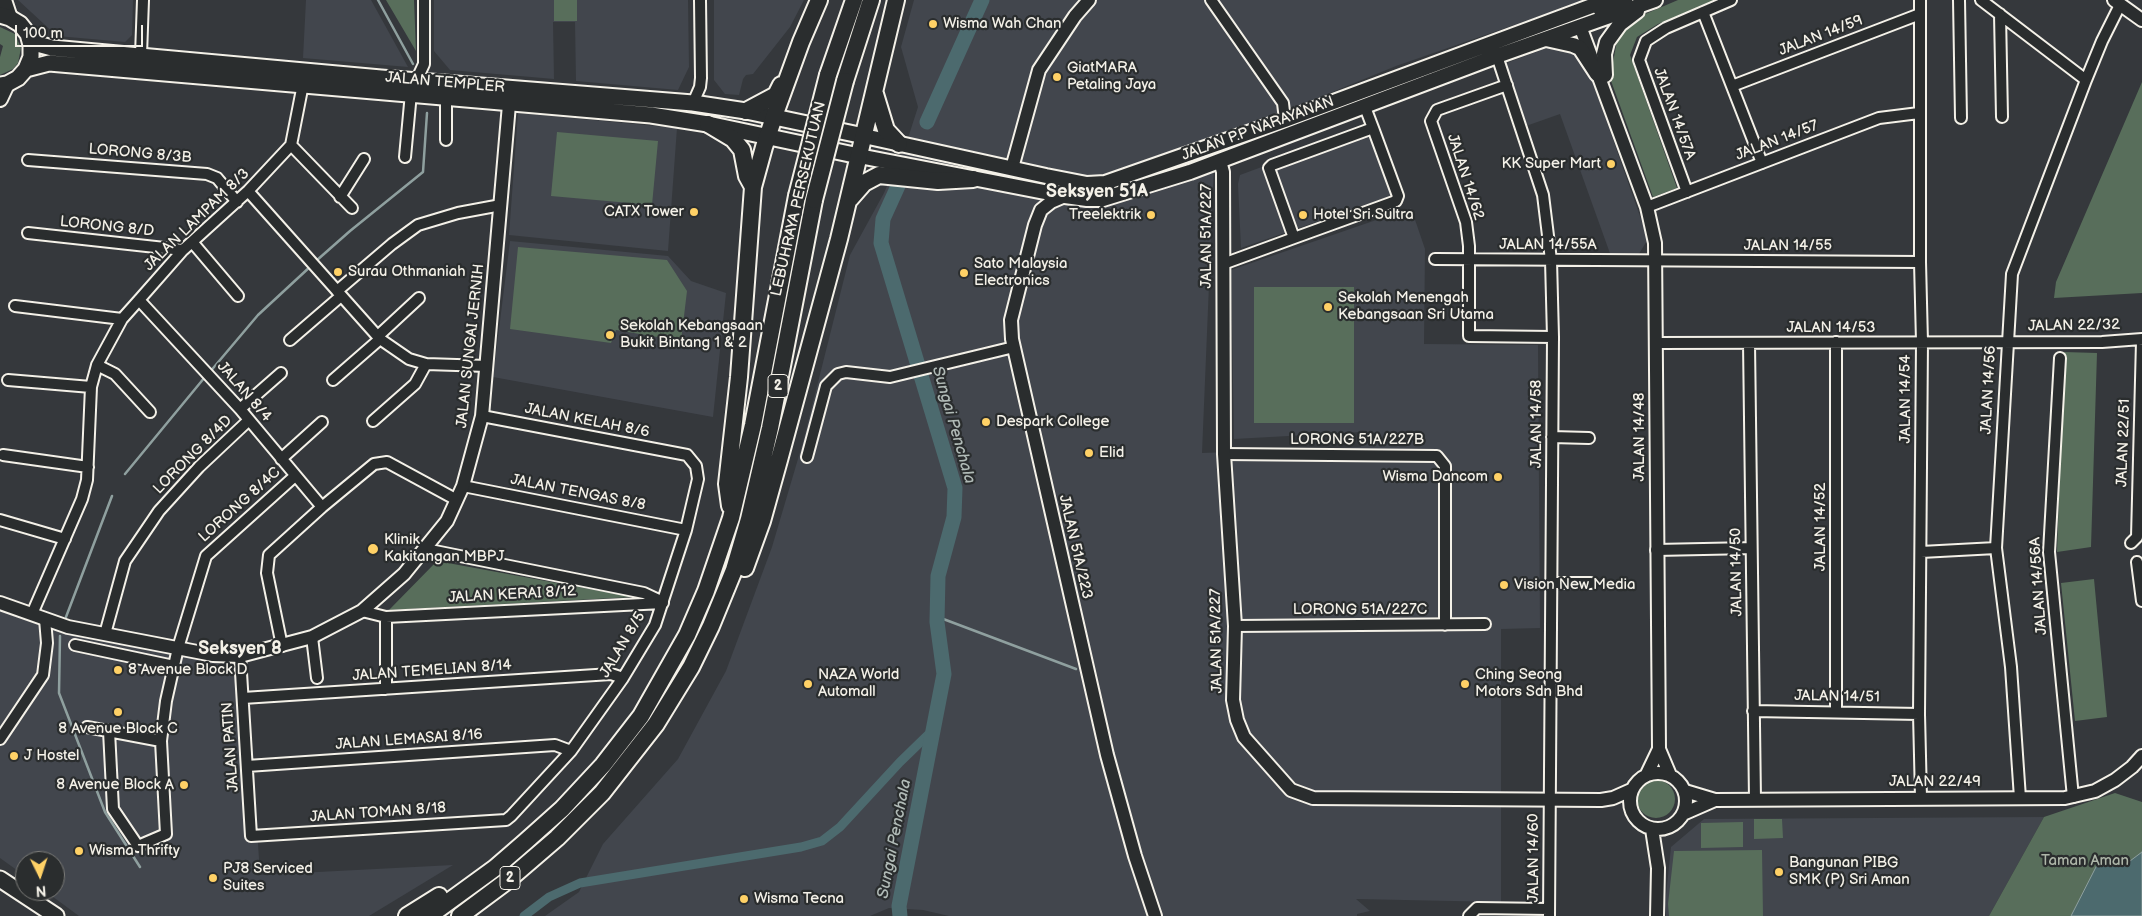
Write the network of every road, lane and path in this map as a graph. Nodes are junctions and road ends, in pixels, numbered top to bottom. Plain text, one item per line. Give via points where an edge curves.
1 (4, 0) edge
2 (143, 0) edge
3 (424, 0) edge
4 (700, 0) edge
5 (819, 0) edge
6 (854, 0) edge
7 (871, 0) edge
8 (896, 0) edge
9 (1088, 0) edge
10 (1211, 0) edge
11 (1608, 0) edge
12 (1625, 0) edge
13 (1731, 0) edge
14 (1920, 0) edge
15 (1959, 0) edge
16 (1981, 0) edge
17 (1650, 2) edge
18 (2117, 2) edge
19 (1703, 12) junction
20 (1920, 14) junction
21 (2000, 14) junction
22 (5, 17) edge
23 (2142, 20) edge
24 (1583, 23) junction
25 (1545, 24) junction
26 (28, 34) junction
27 (1545, 38) junction
28 (801, 42) junction
29 (141, 55) junction
30 (1497, 56) junction
31 (26, 69) junction
32 (1601, 74) junction
33 (304, 77) junction
34 (2086, 80) junction
35 (3, 84) edge
36 (1507, 85) junction
37 (1732, 86) junction
38 (414, 87) junction
39 (874, 92) junction
40 (510, 95) junction
41 (446, 96) junction
42 (0, 99) edge
43 (693, 103) junction
44 (1365, 107) junction
45 (746, 111) junction
46 (1919, 113) junction
47 (774, 117) junction
48 (2002, 117) dead end
49 (1961, 118) dead end
50 (1285, 120) junction
51 (708, 124) junction
52 (1373, 128) junction
53 (767, 136) junction
54 (864, 136) junction
55 (446, 140) dead end
56 (900, 144) junction
57 (291, 146) junction
58 (859, 156) junction
59 (406, 157) dead end
60 (364, 159) dead end
61 (28, 160) dead end
62 (1220, 161) junction
63 (1762, 163) junction
64 (1012, 168) junction
65 (973, 179) junction
66 (753, 187) junction
67 (248, 191) junction
68 (1687, 192) junction
69 (1065, 196) junction
70 (340, 197) junction
71 (848, 201) junction
72 (237, 202) junction
73 (501, 204) junction
74 (1647, 207) junction
75 (352, 208) dead end
76 (28, 234) dead end
77 (1294, 238) junction
78 (193, 243) junction
79 (183, 250) junction
80 (1437, 259) dead end
81 (1469, 259) junction
82 (1551, 260) junction
83 (1656, 260) junction
84 (1920, 262) junction
85 (1223, 264) junction
86 (339, 293) junction
87 (238, 296) dead end
88 (419, 298) dead end
89 (139, 300) junction
90 (15, 306) dead end
91 (122, 319) junction
92 (379, 337) junction
93 (1552, 337) junction
94 (290, 340) dead end
95 (2142, 340) edge
96 (1836, 342) junction
97 (1922, 342) junction
98 (2006, 342) junction
99 (1656, 343) junction
100 (1749, 343) junction
101 (1014, 348) junction
102 (2060, 358) dead end
103 (426, 364) junction
104 (97, 365) junction
105 (487, 366) junction
106 (281, 373) dead end
107 (8, 380) dead end
108 (333, 380) dead end
109 (91, 387) junction
110 (240, 409) junction
111 (150, 412) dead end
112 (482, 416) junction
113 (249, 420) junction
114 (373, 421) dead end
115 (2141, 421) edge
116 (322, 422) dead end
117 (1552, 437) junction
118 (1589, 438) dead end
119 (1224, 454) junction
120 (3, 455) dead end
121 (687, 455) joint
122 (807, 457) dead end
123 (281, 459) junction
124 (88, 467) junction
125 (295, 476) junction
126 (463, 486) junction
127 (457, 500) junction
128 (322, 507) junction
129 (731, 518) junction
130 (0, 520) edge
131 (686, 530) junction
132 (65, 538) junction
133 (2131, 543) dead end
134 (1752, 548) junction
135 (1996, 548) junction
136 (425, 549) junction
137 (1656, 550) junction
138 (1920, 552) junction
139 (2137, 562) dead end
140 (1551, 583) junction
141 (1591, 583) dead end
142 (2142, 601) edge
143 (0, 603) edge
144 (664, 603) junction
145 (362, 611) junction
146 (32, 614) junction
147 (386, 617) junction
148 (45, 619) junction
149 (1485, 624) dead end
150 (1445, 625) junction
151 (712, 626) junction
152 (1236, 626) junction
153 (105, 634) junction
154 (312, 638) junction
155 (75, 645) dead end
156 (282, 646) junction
157 (178, 648) junction
158 (240, 656) junction
159 (174, 666) junction
160 (317, 678) dead end
161 (623, 678) junction
162 (386, 688) junction
163 (243, 698) junction
164 (1753, 711) junction
165 (1836, 712) junction
166 (1919, 714) junction
167 (87, 727) dead end
168 (109, 731) junction
169 (0, 739) edge
170 (161, 741) junction
171 (1659, 748) junction
172 (571, 751) junction
173 (2142, 756) edge
174 (247, 766) junction
175 (1647, 774) junction
176 (1670, 775) junction
177 (1631, 790) junction
178 (1685, 791) junction
179 (2073, 797) junction
180 (1921, 798) junction
181 (2020, 798) junction
182 (1549, 800) junction
183 (1601, 800) junction
184 (1715, 800) junction
185 (1755, 800) junction
186 (1630, 808) junction
187 (1683, 814) junction
188 (506, 820) joint
189 (1667, 828) junction
190 (1652, 829) junction
191 (252, 836) joint
192 (495, 868) junction
193 (1658, 868) junction
194 (0, 879) edge
195 (1549, 913) edge
196 (56, 916) edge
197 (407, 916) edge
198 (429, 916) edge
199 (460, 916) edge
200 (1155, 916) edge
201 (1468, 916) edge
202 (1657, 916) edge

1 - 22 main road
2 - 29 street
3 - 38 street via 424,64
4 - 43 street via 701,78
5 - 28 highway
6 - 129 highway, LEBUHRAYA PERSEKUTUAN / 2, bridge via 828,75 797,196 753,425
7 - 151 highway, LEBUHRAYA PERSEKUTUAN / 2, bridge via 845,81 814,200 749,519
8 - 39 highway
9 - 64 street via 1039,70
10 - 50 street via 1283,103
11 - 25 main road, JALAN P.P NARAYANAN
12 - 24 main road via 1587,13
13 - 19 street, JALAN 14/57A
14 - 20 street, JALAN 14/54
15 - 49 street
16 - 21 street
17 - 24 main road, JALAN P.P NARAYANAN
17 - 32 main road via 1620,24 1607,42
18 - 23 street
18 - 34 street, JALAN 14/56
19 - 37 street
19 - 68 street, JALAN 14/57A via 1666,28 1646,41 1639,60
20 - 37 street, JALAN 14/59
20 - 46 street, JALAN 14/54
21 - 34 street
21 - 48 street
22 - 26 main road, JALAN TEMPLER via 20,24
24 - 25 main road via 1572,17
24 - 27 main road, JALAN P.P NARAYANAN
24 - 32 street, JALAN 14/48
25 - 50 main road, JALAN P.P NARAYANAN
26 - 29 main road, JALAN TEMPLER via 41,45 52,48
26 - 31 main road via 31,58
27 - 30 main road, JALAN P.P NARAYANAN
27 - 32 main road via 1580,48
28 - 45 highway via 776,96
28 - 47 highway
29 - 33 main road, JALAN TEMPLER
30 - 36 street, JALAN 14/58
30 - 44 main road, JALAN P.P NARAYANAN
31 - 33 main road, JALAN TEMPLER via 50,62
31 - 35 main road via 18,78
32 - 74 street, JALAN 14/48 via 1613,119 1621,131
33 - 38 main road, JALAN TEMPLER
33 - 57 street
34 - 98 street, JALAN 14/56 via 2012,274
35 - 42 main road
36 - 81 street, JALAN 14/62 via 1437,110 1431,121 1466,222
36 - 82 street, JALAN 14/58 via 1544,195
37 - 63 street
38 - 40 main road, JALAN TEMPLER
38 - 41 main road, JALAN TEMPLER
38 - 59 street
39 - 54 highway
39 - 56 highway via 886,130
40 - 41 main road, JALAN TEMPLER
40 - 43 main road, JALAN TEMPLER
40 - 51 main road, JALAN TEMPLER
40 - 73 street, JALAN SUNGAI JERNIH
41 - 55 street
43 - 45 main road, JALAN TEMPLER
44 - 52 street
44 - 62 main road, JALAN P.P NARAYANAN
45 - 47 main road, JALAN TEMPLER
46 - 63 street, JALAN 14/57 via 1879,118
46 - 84 street, JALAN 14/54
47 - 53 highway
47 - 54 main road, JALAN TEMPLER
50 - 64 main road, JALAN P.P NARAYANAN via 1105,183 1087,184
51 - 53 main road, JALAN TEMPLER
51 - 66 highway via 733,139 742,150 747,176
52 - 77 street via 1269,168
52 - 77 street via 1398,196 1396,201
53 - 58 main road, JALAN TEMPLER
53 - 66 highway
54 - 56 main road, JALAN P.P NARAYANAN
54 - 58 highway
56 - 64 main road, JALAN P.P NARAYANAN
57 - 67 street, JALAN LAMPAM 8/3
57 - 70 street
58 - 65 main road, JALAN P.P NARAYANAN
58 - 71 highway
60 - 70 street
61 - 72 street, LORONG 8/3B via 207,174 217,178
62 - 69 main road, JALAN P.P NARAYANAN via 1113,196 1087,199
62 - 85 street, JALAN 51A/227 via 1223,172
63 - 68 street, JALAN 14/57
65 - 69 main road, JALAN P.P NARAYANAN
65 - 71 highway via 922,180 879,175 864,183
66 - 129 highway via 740,377 727,484
67 - 72 street, JALAN LAMPAM 8/3
67 - 86 street
68 - 74 street, JALAN 14/57
69 - 101 street, JALAN 51A/223 via 1041,210 1035,225 1011,320
70 - 75 street
71 - 151 highway via 762,521 729,610
72 - 78 street, JALAN LAMPAM 8/3
73 - 86 street via 418,225 392,244
73 - 105 street, JALAN SUNGAI JERNIH
74 - 83 street, JALAN 14/48
76 - 79 street, LORONG 8/D
77 - 85 street
78 - 79 street, JALAN LAMPAM 8/3
78 - 87 street
79 - 89 street, JALAN LAMPAM 8/3
80 - 81 street, JALAN 14/55A
81 - 82 street, JALAN 14/55A
81 - 93 street, JALAN 14/62 via 1469,336
82 - 83 street, JALAN 14/55A
82 - 93 street, JALAN 14/58
83 - 84 street, JALAN 14/55
83 - 99 street, JALAN 14/48
84 - 97 street, JALAN 14/54
85 - 119 street, JALAN 51A/227
86 - 92 street
86 - 94 street
88 - 92 street
89 - 91 street, JALAN LAMPAM 8/3
89 - 110 street, JALAN 8/4
90 - 91 street
91 - 104 street, JALAN LAMPAM 8/3
92 - 103 street via 409,358
92 - 108 street
93 - 117 street, JALAN 14/58
95 - 98 street, JALAN 22/32
95 - 115 street, JALAN 22/51
96 - 97 street, JALAN 14/53
96 - 100 street, JALAN 14/53
96 - 165 street, JALAN 14/52
97 - 98 street, JALAN 14/53
97 - 138 street, JALAN 14/54
98 - 135 street, JALAN 14/56
99 - 100 street, JALAN 14/53
99 - 137 street, JALAN 14/48
100 - 134 street, JALAN 14/50
101 - 122 street via 899,375 838,374 826,386
101 - 200 street, JALAN 51A/223 via 1107,756
102 - 179 street, JALAN 14/56A via 2049,552
103 - 105 street
103 - 114 street via 415,384
104 - 109 street, JALAN LAMPAM 8/3
104 - 111 street via 115,374
105 - 112 street, JALAN SUNGAI JERNIH
106 - 110 street
107 - 109 street
109 - 124 street, JALAN LAMPAM 8/3
110 - 113 street, JALAN 8/4
112 - 121 street, JALAN KELAH 8/6
112 - 126 street, JALAN SUNGAI JERNIH
113 - 123 street, JALAN 8/4
113 - 153 street, LORONG 8/4D via 199,467 159,511 125,561
115 - 133 street, JALAN 22/51 via 2137,537
116 - 123 street
117 - 118 street
117 - 140 street, JALAN 14/58
119 - 150 street, LORONG 51A/227B via 1437,456 1445,466
119 - 152 street, JALAN 51A/227
120 - 124 street
121 - 131 street, JALAN 8/5 via 696,466 698,479
123 - 125 street, JALAN 8/4
124 - 132 street, JALAN LAMPAM 8/3 via 82,499
125 - 128 street, JALAN 8/4
125 - 157 street, LORONG 8/4C via 206,556
126 - 127 street, JALAN SUNGAI JERNIH
126 - 131 street, JALAN TENGAS 8/8
127 - 128 street via 387,462 374,464
127 - 136 street, JALAN SUNGAI JERNIH via 447,521
128 - 156 street via 269,555 267,573
129 - 192 highway, LEBUHRAYA PERSEKUTUAN / 2 via 706,591 687,634 641,716 603,765 562,809
130 - 132 street
131 - 144 street, JALAN 8/5
132 - 146 street, JALAN LAMPAM 8/3
134 - 137 street
134 - 164 street, JALAN 14/50
135 - 138 street
135 - 181 street, JALAN 14/56 via 2011,667
136 - 144 street via 644,593
136 - 145 street, JALAN SUNGAI JERNIH via 404,574
137 - 171 street, JALAN 14/48
138 - 166 street, JALAN 14/54
139 - 142 street
140 - 141 street
140 - 182 street, JALAN 14/58
143 - 146 street, JALAN SUNGAI JERNIH
144 - 147 street, JALAN KERAI 8/12
144 - 161 street, JALAN 8/5 via 655,625
145 - 147 street, JALAN KERAI 8/12
145 - 154 street, JALAN SUNGAI JERNIH
146 - 148 street, JALAN SUNGAI JERNIH
147 - 162 street
148 - 153 street, JALAN SUNGAI JERNIH
148 - 169 street via 47,644 43,674
149 - 150 street, LORONG 51A/227C
150 - 152 street, LORONG 51A/227C
151 - 199 highway, LEBUHRAYA PERSEKUTUAN / 2 via 656,724 602,794 558,838
152 - 182 street, JALAN 51A/227 via 1233,700 1237,720 1244,736 1291,790 1313,798
153 - 157 street, JALAN SUNGAI JERNIH
154 - 156 street, JALAN SUNGAI JERNIH
154 - 160 street
155 - 159 street
156 - 158 street, JALAN SUNGAI JERNIH
157 - 158 street, JALAN SUNGAI JERNIH
157 - 159 street
158 - 163 street, JALAN PATIN
159 - 170 street
161 - 162 street, JALAN TEMELIAN 8/14 via 611,674
161 - 172 street, JALAN 8/5
162 - 163 street, JALAN TEMELIAN 8/14
163 - 174 street, JALAN PATIN
164 - 165 street, JALAN 14/51
164 - 185 street, JALAN 14/50
165 - 166 street, JALAN 14/51
166 - 180 street, JALAN 14/54
167 - 168 street
168 - 170 street
168 - 170 street via 113,810 138,846 166,834
171 - 175 street, JALAN 14/48
171 - 176 street, JALAN 14/48
172 - 174 street, JALAN LEMASAI 8/16 via 555,745
172 - 188 street, JALAN 8/5
173 - 179 street, JALAN 22/49 via 2114,780 2094,791
174 - 191 street, JALAN PATIN
175 - 176 street via 1659,772
175 - 177 street
176 - 178 street
177 - 183 street, JALAN 51A/227
177 - 186 street
178 - 184 street, JALAN 22/49
178 - 187 street
179 - 181 street, JALAN 22/49
180 - 181 street, JALAN 22/49
180 - 185 street, JALAN 22/49
182 - 183 street, JALAN 51A/227
182 - 195 street, JALAN 14/60
183 - 186 street, JALAN 51A/227
184 - 185 street, JALAN 22/49
184 - 187 street, JALAN 22/49
186 - 190 street via 1638,821
187 - 189 street
188 - 191 street, JALAN TOMAN 8/18
189 - 190 street
189 - 193 street
190 - 193 street
192 - 197 highway via 462,879
192 - 198 highway, LEBUHRAYA PERSEKUTUAN / 2
193 - 202 street
194 - 196 main road
195 - 201 street via 1477,908

